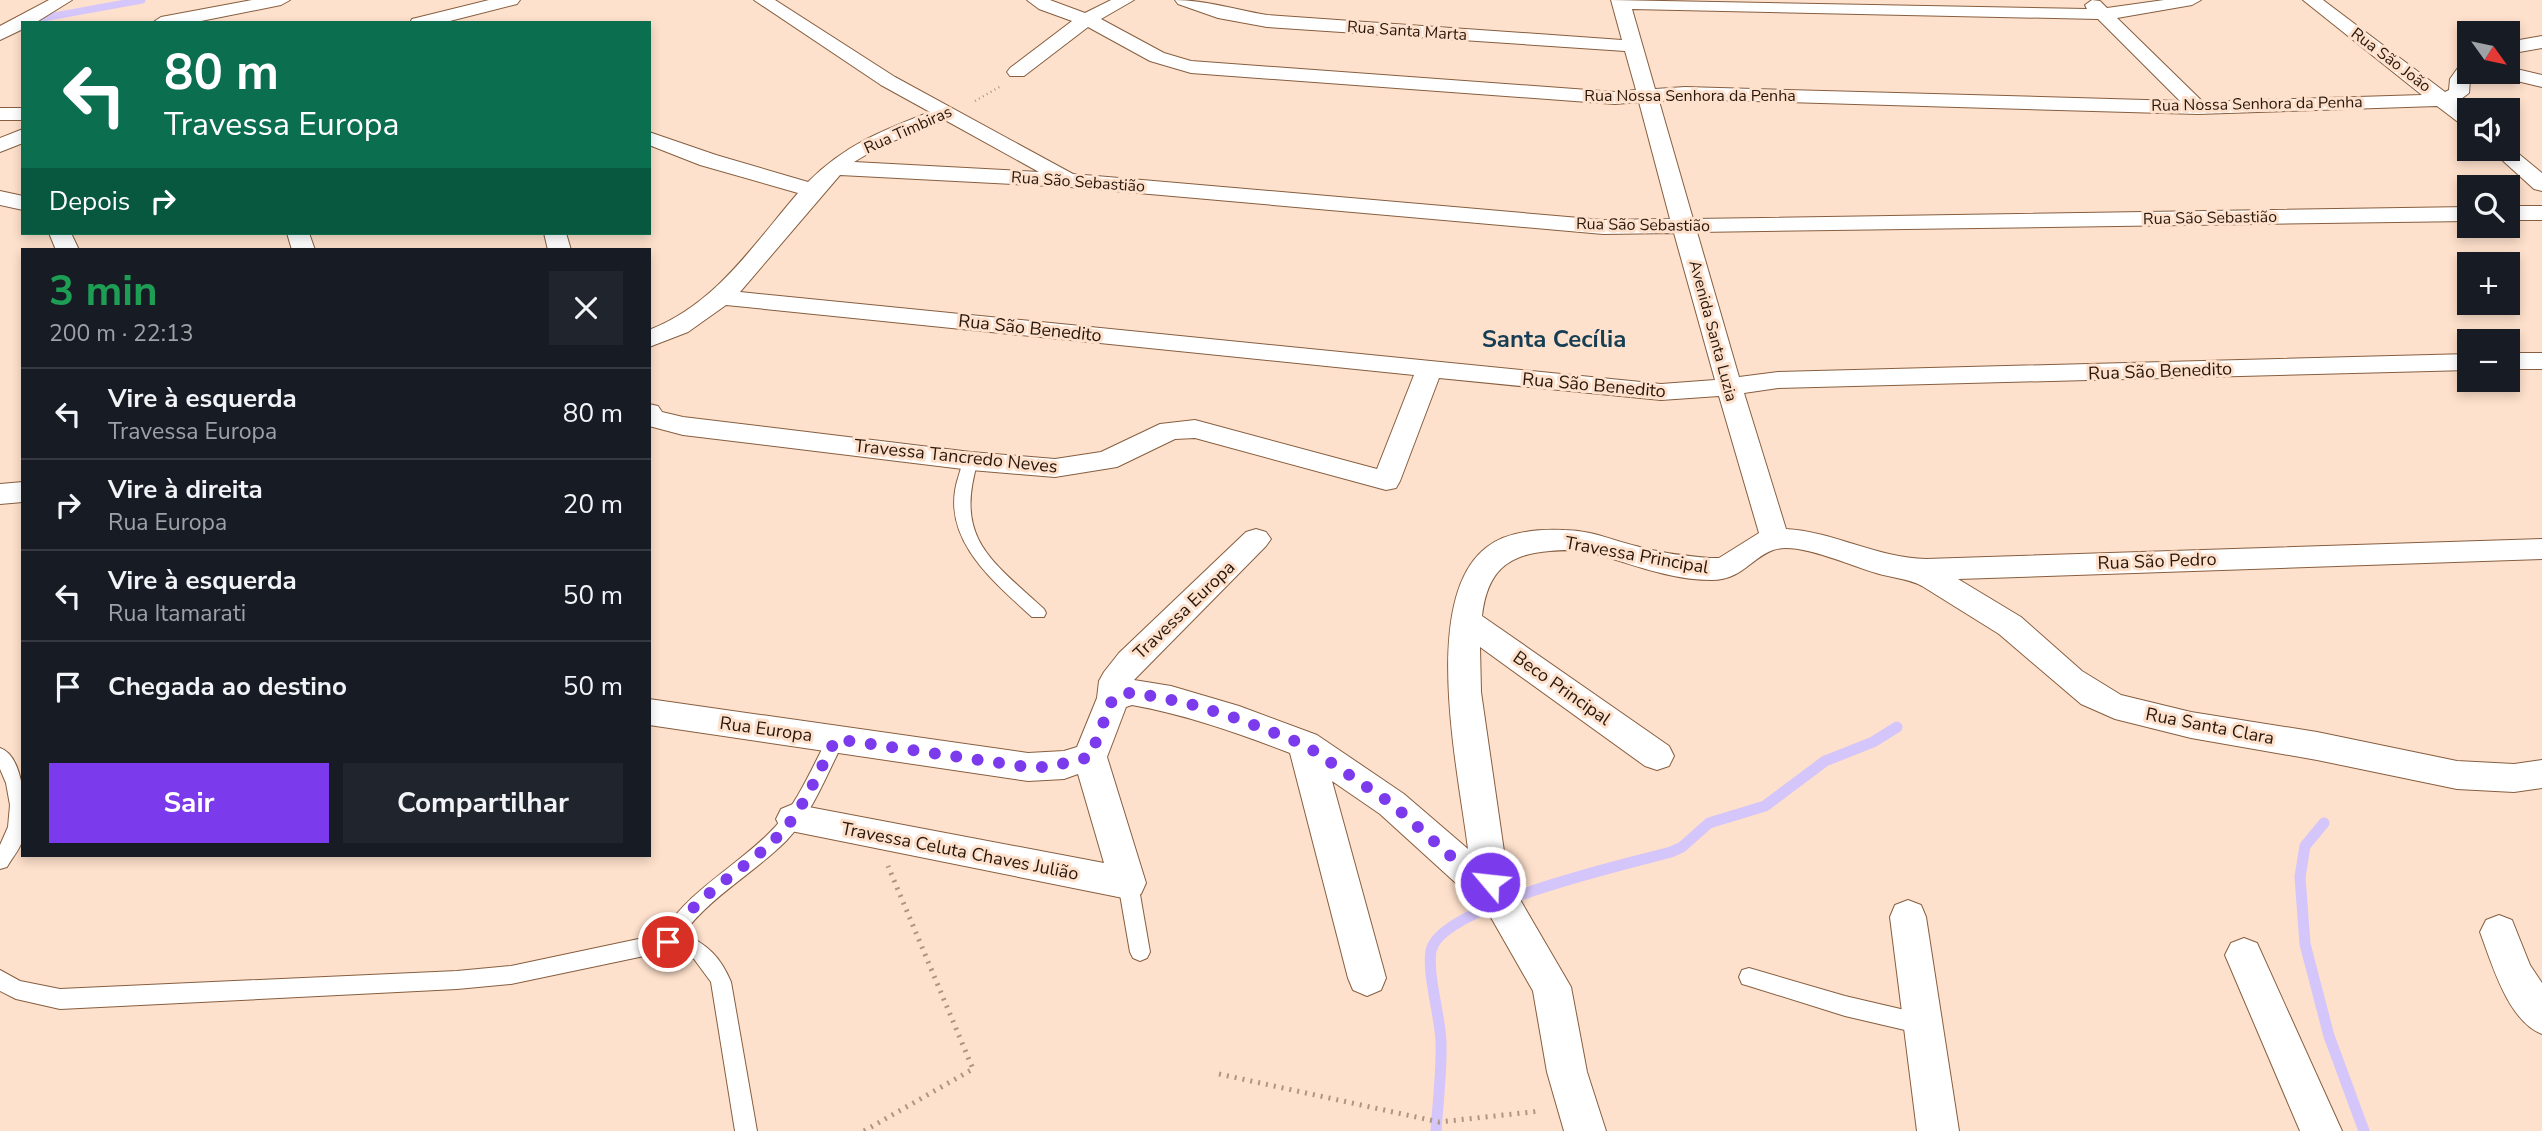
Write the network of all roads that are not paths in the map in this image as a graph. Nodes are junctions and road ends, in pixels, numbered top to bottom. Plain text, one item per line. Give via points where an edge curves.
1 (63, 0) edge
2 (281, 0) edge
3 (511, 0) edge
4 (763, 0) edge
5 (1036, 0) edge
6 (1125, 0) edge
7 (1184, 0) edge
8 (2192, 0) edge
9 (2312, 0) edge
10 (1620, 1) edge
11 (2096, 7) edge
12 (35, 21) edge
13 (171, 21) edge
14 (427, 21) edge
15 (1085, 21) junction
16 (21, 31) edge
17 (2542, 42) edge
18 (4, 44) edge
19 (1633, 46) junction
20 (2520, 46) edge
21 (1017, 72) road end
22 (2520, 76) edge
23 (2542, 81) edge
24 (2460, 84) edge
25 (1647, 96) junction
26 (2445, 100) junction
27 (2198, 108) junction
28 (2457, 110) edge
29 (945, 113) junction
30 (0, 114) edge
31 (21, 114) edge
32 (21, 136) edge
33 (651, 139) edge
34 (0, 146) edge
35 (2515, 161) edge
36 (835, 168) junction
37 (1070, 180) junction
38 (2542, 184) edge
39 (812, 190) junction
40 (0, 198) edge
41 (21, 202) edge
42 (2520, 213) edge
43 (2542, 213) edge
44 (2457, 214) edge
45 (1685, 226) junction
46 (722, 297) junction
47 (651, 337) edge
48 (2542, 360) edge
49 (2520, 361) edge
50 (2457, 362) edge
51 (1429, 369) junction
52 (1727, 386) junction
53 (651, 416) edge
54 (971, 461) junction
55 (1256, 539) dead end
56 (1775, 539) junction
57 (2542, 550) edge
58 (1919, 571) junction
59 (1038, 613) dead end
60 (1466, 621) junction
61 (1113, 698) junction
62 (651, 712) edge
63 (836, 739) junction
64 (1305, 745) junction
65 (0, 755) edge
66 (1657, 756) dead end
67 (1090, 757) junction
68 (2542, 774) edge
69 (793, 819) junction
70 (0, 861) edge
71 (1490, 882) junction
72 (1128, 883) junction
73 (1908, 917) dead end
74 (2499, 932) dead end
75 (668, 942) junction
76 (1140, 952) dead end
77 (2244, 955) dead end
78 (1749, 977) dead end
79 (1367, 978) dead end
80 (0, 979) edge
81 (2542, 1017) edge
82 (1922, 1024) junction
83 (1581, 1119) edge
84 (746, 1131) edge
85 (1938, 1131) edge
86 (2321, 1131) edge

1 - 12 street
2 - 13 street
3 - 14 street
4 - 29 street
5 - 15 street, Rua Nossa Senhora da Penha
6 - 15 street
7 - 19 street, Rua Santa Marta via 1225,14 1268,21
8 - 11 street
9 - 26 street, Rua São João
10 - 11 street
10 - 19 street, Avenida Santa Luzia
11 - 27 street
15 - 21 street
15 - 25 street, Rua Nossa Senhora da Penha via 1113,31 1155,58 1191,67 1615,98
16 - 18 street
17 - 20 street
19 - 25 street, Avenida Santa Luzia
22 - 23 street
24 - 26 street via 2459,93
25 - 27 street, Rua Nossa Senhora da Penha via 1685,93
25 - 45 street, Avenida Santa Luzia
26 - 27 street, Rua Nossa Senhora da Penha
26 - 28 street, Rua São João
29 - 36 street, Rua Timbiras via 872,143
29 - 37 street
30 - 31 street
32 - 34 street
33 - 39 street
35 - 38 street
36 - 37 street, Rua São Sebastião
36 - 39 street, Rua Timbiras
37 - 45 street, Rua São Sebastião via 1603,227
39 - 46 street, Rua Timbiras
40 - 41 street
42 - 43 street
44 - 45 street, Rua São Sebastião
45 - 52 street, Avenida Santa Luzia
46 - 47 street, Rua Timbiras via 687,321
46 - 51 street, Rua São Benedito
48 - 49 street
50 - 52 street, Rua São Benedito via 1778,380
51 - 52 street, Rua São Benedito via 1661,392
51 - 54 street, Travessa Tancredo Neves via 1386,481 1182,428 1158,434 1107,460 1081,466
52 - 56 street, Avenida Santa Luzia
53 - 54 street, Travessa Tancredo Neves via 683,426
54 - 59 lane via 962,482 963,528 974,550
55 - 61 street, Travessa Europa via 1124,668 1115,681
56 - 58 street, Rua São Pedro
56 - 60 street, Travessa Principal via 1734,564 1713,570 1575,540 1521,542 1487,560 1473,588
57 - 58 street, Rua São Pedro
58 - 68 street, Rua Santa Clara via 1986,608 2061,672 2120,708 2432,772
60 - 66 street, Beco Principal
60 - 71 street, Travessa Principal via 1465,692
61 - 64 street via 1132,692 1192,704
61 - 67 street, Travessa Europa
62 - 63 street, Rua Europa
63 - 67 street, Rua Europa via 1028,767
63 - 69 lane
64 - 71 street via 1392,804 1471,874
64 - 79 street
65 - 70 lane via 15,775 19,818 15,837
67 - 72 street
69 - 72 street, Travessa Celuta Chaves Julião
69 - 75 lane via 691,911
71 - 83 street via 1552,987 1567,1072
72 - 76 lane
73 - 82 street
74 - 81 street via 2514,974
75 - 80 lane via 511,975 403,984 60,999 16,990
75 - 84 lane via 701,953 721,982
77 - 86 street
78 - 82 lane
82 - 85 street

